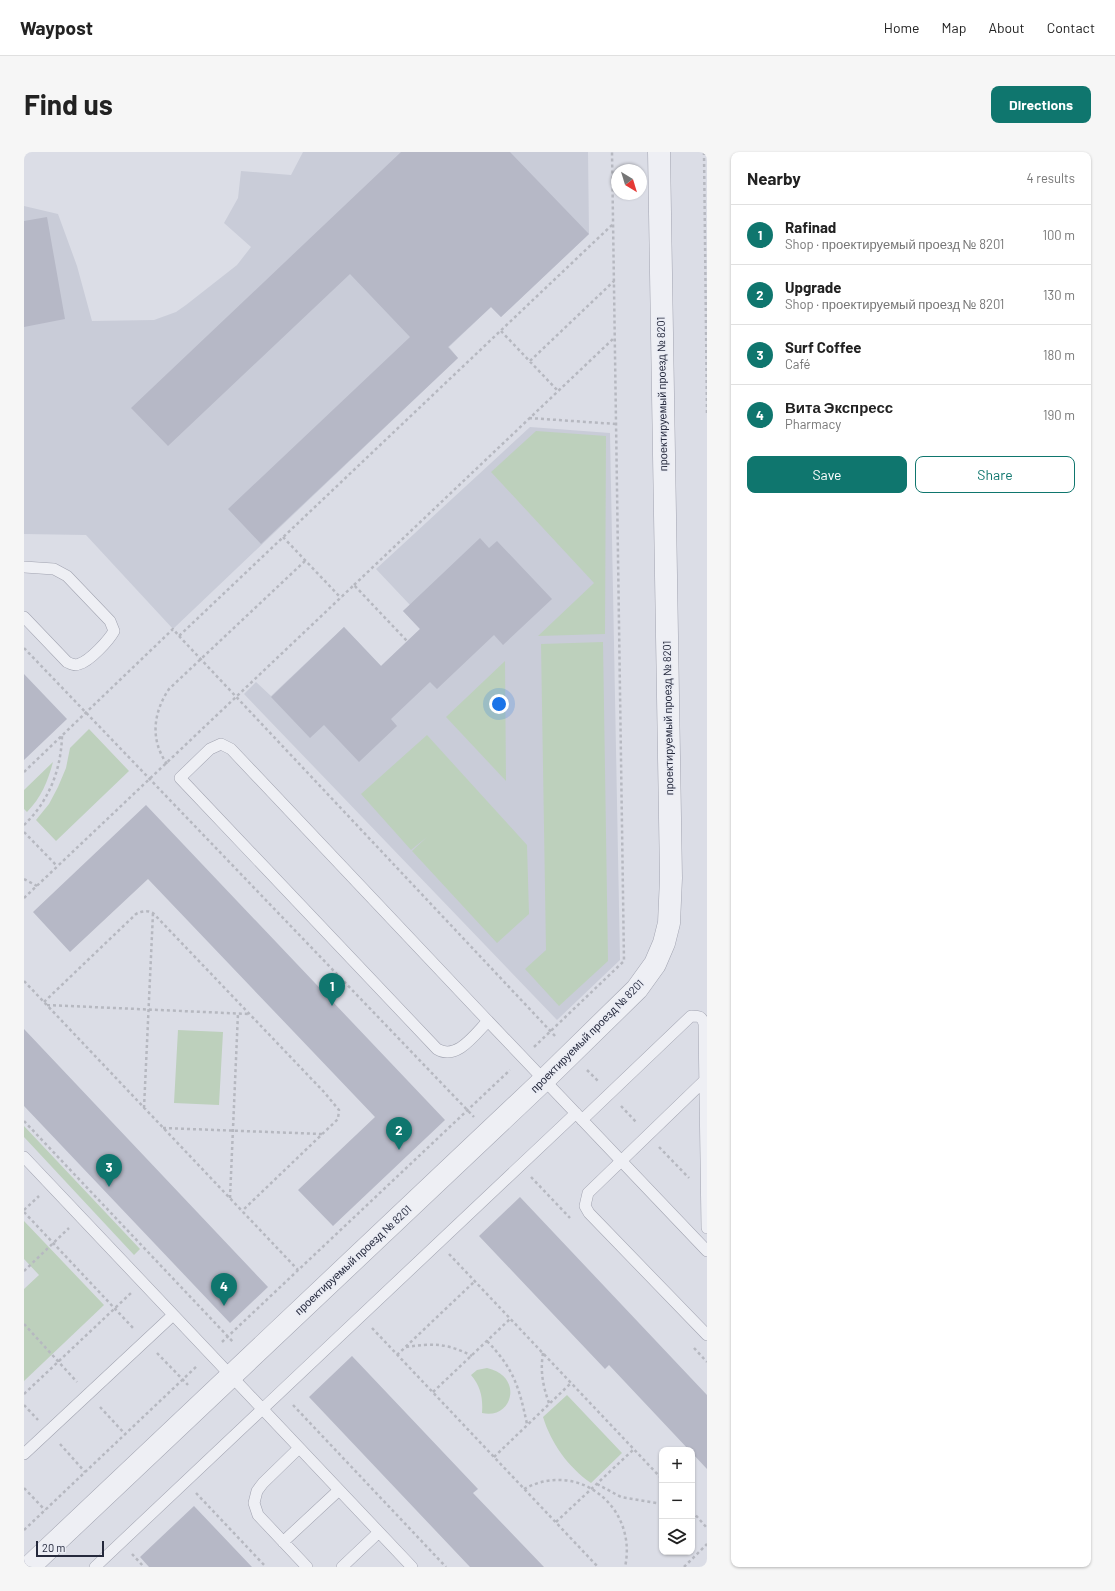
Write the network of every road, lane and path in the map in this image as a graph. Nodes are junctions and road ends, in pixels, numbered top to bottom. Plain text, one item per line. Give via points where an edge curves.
1 (612, 152) edge
2 (659, 152) edge
3 (704, 152) edge
4 (613, 224) junction
5 (614, 281) junction
6 (501, 331) junction
7 (530, 361) junction
8 (558, 391) junction
9 (707, 416) edge
10 (529, 418) junction
11 (616, 424) dead end
12 (283, 537) junction
13 (306, 560) junction
14 (24, 567) edge
15 (354, 585) junction
16 (341, 598) junction
17 (24, 617) edge
18 (180, 636) junction
19 (407, 642) dead end
20 (24, 648) edge
21 (201, 659) junction
22 (237, 696) junction
23 (85, 713) junction
24 (62, 736) junction
25 (166, 763) junction
26 (24, 772) edge
27 (149, 779) junction
28 (24, 825) edge
29 (24, 832) edge
30 (57, 866) junction
31 (24, 879) edge
32 (37, 886) junction
33 (24, 898) edge
34 (153, 913) junction
35 (24, 981) edge
36 (44, 1002) junction
37 (47, 1005) junction
38 (149, 1010) junction
39 (238, 1014) junction
40 (249, 1014) junction
41 (488, 1021) junction
42 (571, 1053) junction
43 (544, 1080) junction
44 (705, 1080) junction
45 (610, 1094) junction
46 (144, 1108) junction
47 (579, 1116) junction
48 (24, 1121) edge
49 (163, 1128) junction
50 (233, 1131) junction
51 (489, 1132) junction
52 (322, 1134) junction
53 (648, 1135) junction
54 (24, 1157) edge
55 (621, 1161) junction
56 (230, 1198) junction
57 (707, 1198) edge
58 (242, 1211) junction
59 (24, 1212) edge
60 (81, 1217) junction
61 (707, 1228) edge
62 (438, 1242) junction
63 (53, 1243) junction
64 (707, 1252) edge
65 (161, 1265) junction
66 (24, 1270) edge
67 (298, 1270) dead end
68 (475, 1281) junction
69 (143, 1283) junction
70 (115, 1309) junction
71 (173, 1314) junction
72 (360, 1316) junction
73 (510, 1319) junction
74 (24, 1324) edge
75 (707, 1335) edge
76 (145, 1340) junction
77 (487, 1341) junction
78 (406, 1347) junction
79 (543, 1353) junction
80 (397, 1355) junction
81 (472, 1356) junction
82 (249, 1359) junction
83 (59, 1362) junction
84 (231, 1376) junction
85 (571, 1383) junction
86 (281, 1392) junction
87 (433, 1392) junction
88 (24, 1394) edge
89 (88, 1394) junction
90 (204, 1402) junction
91 (550, 1404) junction
92 (262, 1409) junction
93 (527, 1425) junction
94 (125, 1434) dead end
95 (300, 1448) junction
96 (634, 1449) junction
97 (24, 1454) edge
98 (494, 1457) junction
99 (659, 1476) edge
100 (185, 1482) junction
101 (596, 1484) junction
102 (24, 1488) edge
103 (592, 1488) junction
104 (524, 1489) junction
105 (339, 1490) junction
106 (659, 1503) edge
107 (45, 1510) dead end
108 (695, 1514) edge
109 (556, 1522) junction
110 (707, 1528) edge
111 (379, 1532) junction
112 (283, 1542) junction
113 (707, 1544) edge
114 (29, 1567) edge
115 (95, 1567) edge
116 (266, 1567) edge
117 (307, 1567) edge
118 (342, 1567) edge
119 (412, 1567) edge
120 (446, 1567) edge
121 (598, 1567) edge
122 (625, 1567) edge
123 (684, 1567) edge

1 - 4 path
2 - 42 street, проектируемый проезд № 8201 via 669,923 655,964 637,989
3 - 9 path
4 - 5 path
4 - 6 path
5 - 7 path
5 - 8 path via 615,338
6 - 7 path
6 - 12 path
7 - 8 path
8 - 10 path
10 - 11 path
10 - 15 path
12 - 13 path
12 - 18 path
13 - 16 path
13 - 21 path
14 - 17 lane via 54,569 67,576 110,621 114,631 85,662 74,665 67,662
15 - 16 path
15 - 19 path
16 - 22 path
18 - 21 path
18 - 23 path via 173,629
20 - 23 path
21 - 22 path
21 - 25 path via 169,690 161,702 155,729 160,752
22 - 25 path
22 - 42 path
23 - 24 path
23 - 27 path
24 - 26 path
24 - 28 path via 62,753 54,781 42,804
25 - 27 path
27 - 30 path
27 - 51 path
29 - 30 path
30 - 32 path
31 - 32 path
32 - 33 path
34 - 36 path via 145,911 136,914
34 - 38 path
34 - 40 path
35 - 36 path
36 - 37 path
37 - 38 path
37 - 46 path
38 - 39 path
38 - 46 path
39 - 40 path
39 - 50 path
40 - 52 path via 339,1110 338,1119
41 - 41 lane via 457,1051 449,1053 437,1049 180,778 216,745 221,744 231,749
41 - 43 lane
42 - 43 street, проектируемый проезд № 8201
42 - 45 path
43 - 47 lane
43 - 51 street, проектируемый проезд № 8201
44 - 45 lane via 703,1019 691,1016
44 - 53 lane
44 - 57 lane
45 - 47 lane
45 - 53 path
46 - 49 path
47 - 55 lane
47 - 62 lane
48 - 65 path
49 - 50 path
49 - 56 path
50 - 52 path
50 - 56 path
51 - 82 street, проектируемый проезд № 8201
52 - 58 path
53 - 55 lane
53 - 57 path
54 - 60 lane
55 - 64 lane
55 - 75 lane via 588,1193 585,1206
56 - 58 path
57 - 61 lane
58 - 67 path
59 - 63 path
60 - 63 path
60 - 69 lane
62 - 68 path
62 - 72 lane
63 - 66 path
63 - 70 path
65 - 69 path
65 - 82 path
68 - 73 path
68 - 78 path
69 - 70 path
69 - 71 lane
70 - 76 path
70 - 83 path
71 - 76 lane
71 - 84 lane
72 - 80 path
72 - 86 lane
73 - 77 path
73 - 79 path
74 - 83 path
76 - 89 lane
76 - 90 path
77 - 81 path
77 - 93 path via 502,1358 516,1381
78 - 80 path
78 - 81 path via 442,1344
79 - 85 path
79 - 91 path via 542,1380
80 - 87 path
81 - 87 path
82 - 84 street, проектируемый проезд № 8201
83 - 88 path
83 - 89 path
84 - 90 street, проектируемый проезд № 8201
84 - 92 lane
85 - 91 path
85 - 96 path
86 - 92 lane
86 - 120 path
87 - 98 path
89 - 94 path
89 - 97 lane
90 - 114 street, проектируемый проезд № 8201
91 - 93 path
92 - 95 lane
92 - 100 lane
93 - 98 path
95 - 105 lane
95 - 112 lane via 263,1483 255,1497 258,1515
96 - 99 path
96 - 101 path
98 - 104 path
100 - 115 lane
100 - 116 path
101 - 103 path
101 - 106 path via 621,1497
102 - 107 path
103 - 104 path via 557,1479 534,1483
103 - 109 path
103 - 122 path via 616,1510 625,1531 628,1554
104 - 109 path
105 - 111 lane
105 - 112 lane
108 - 110 path
109 - 121 path
111 - 118 lane
111 - 119 lane
112 - 117 lane
113 - 123 path

